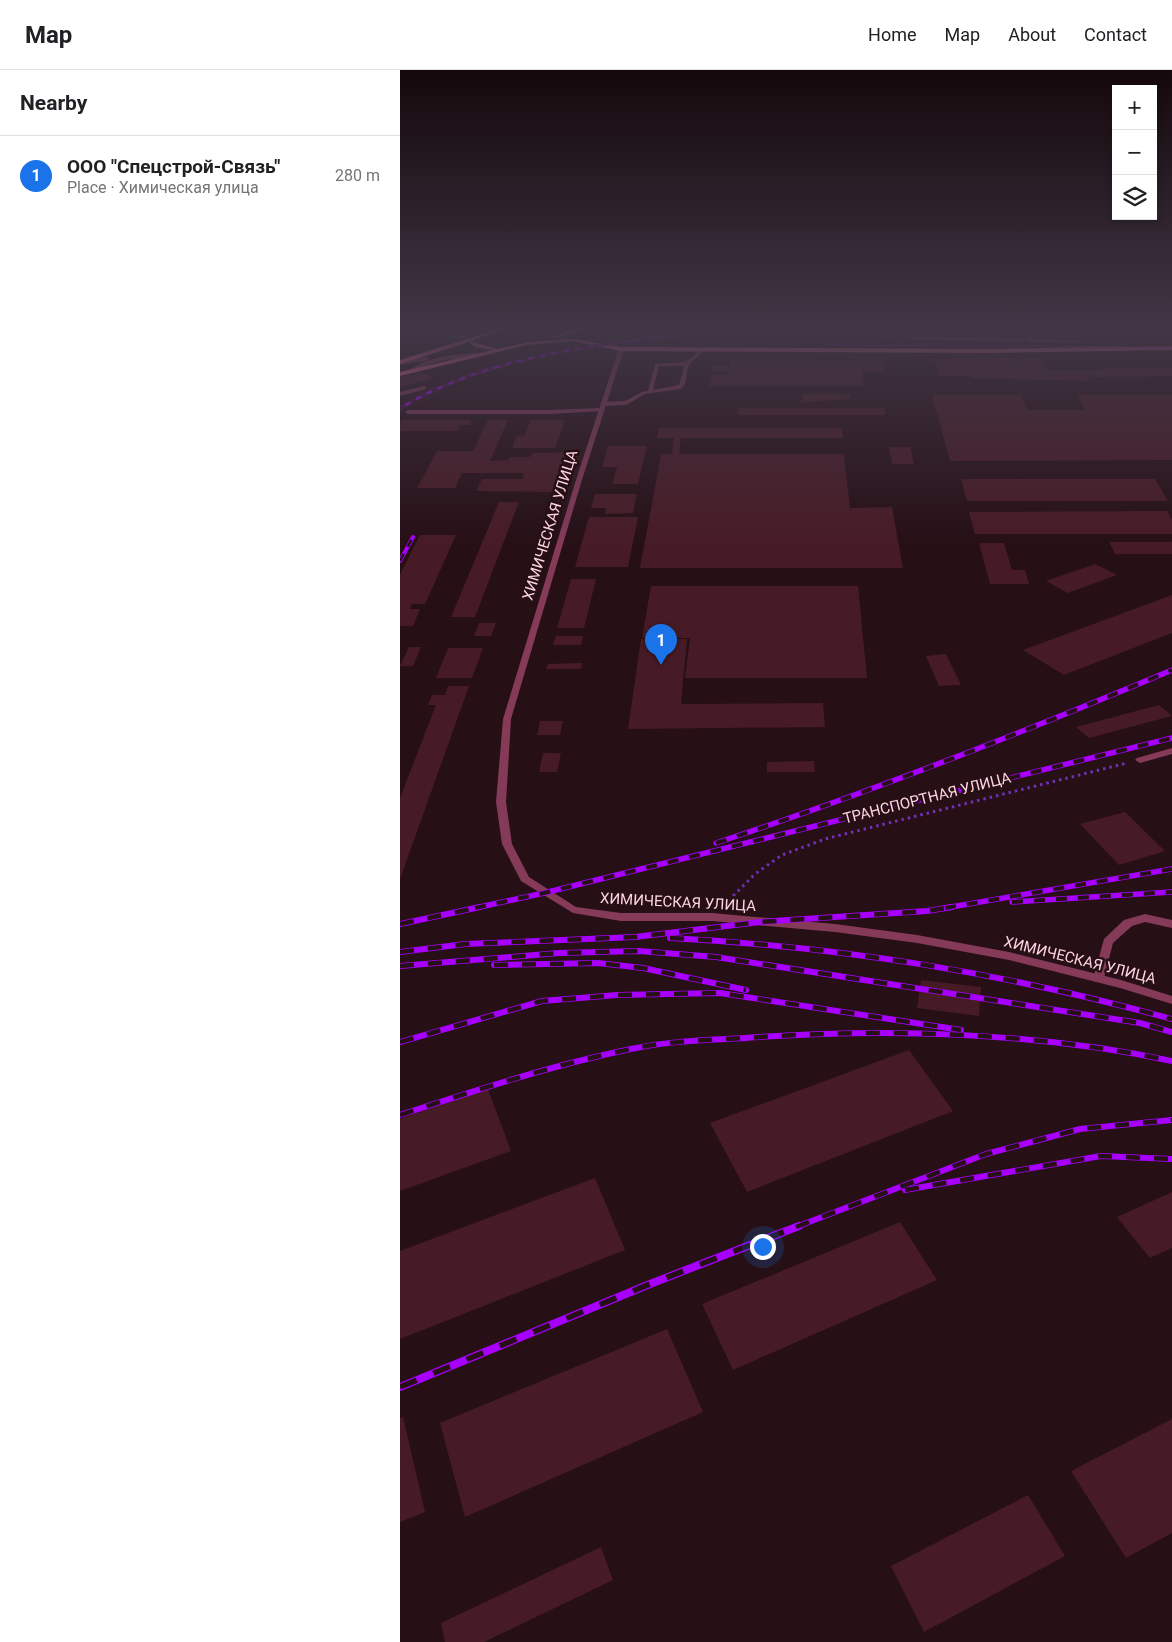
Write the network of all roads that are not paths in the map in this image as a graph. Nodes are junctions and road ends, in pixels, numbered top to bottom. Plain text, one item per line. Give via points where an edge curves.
1 (605, 399) edge
2 (634, 399) edge
3 (602, 407) junction
4 (570, 410) junction
5 (408, 412) dead end
6 (567, 418) dead end
7 (1172, 751) edge
8 (1140, 760) road end
9 (1172, 924) edge
10 (1099, 979) junction
11 (1172, 1000) edge

1 - 3 street, ХИМИЧЕСКАЯ УЛИЦА
2 - 3 street
3 - 4 street
3 - 10 street, ХИМИЧЕСКАЯ УЛИЦА via 507,719 501,802 507,844 525,879 573,910 620,917 712,918 835,928 1009,956
4 - 5 street
4 - 6 street
7 - 8 street
9 - 10 street via 1145,918 1128,923 1108,942
10 - 11 street, ХИМИЧЕСКАЯ УЛИЦА

